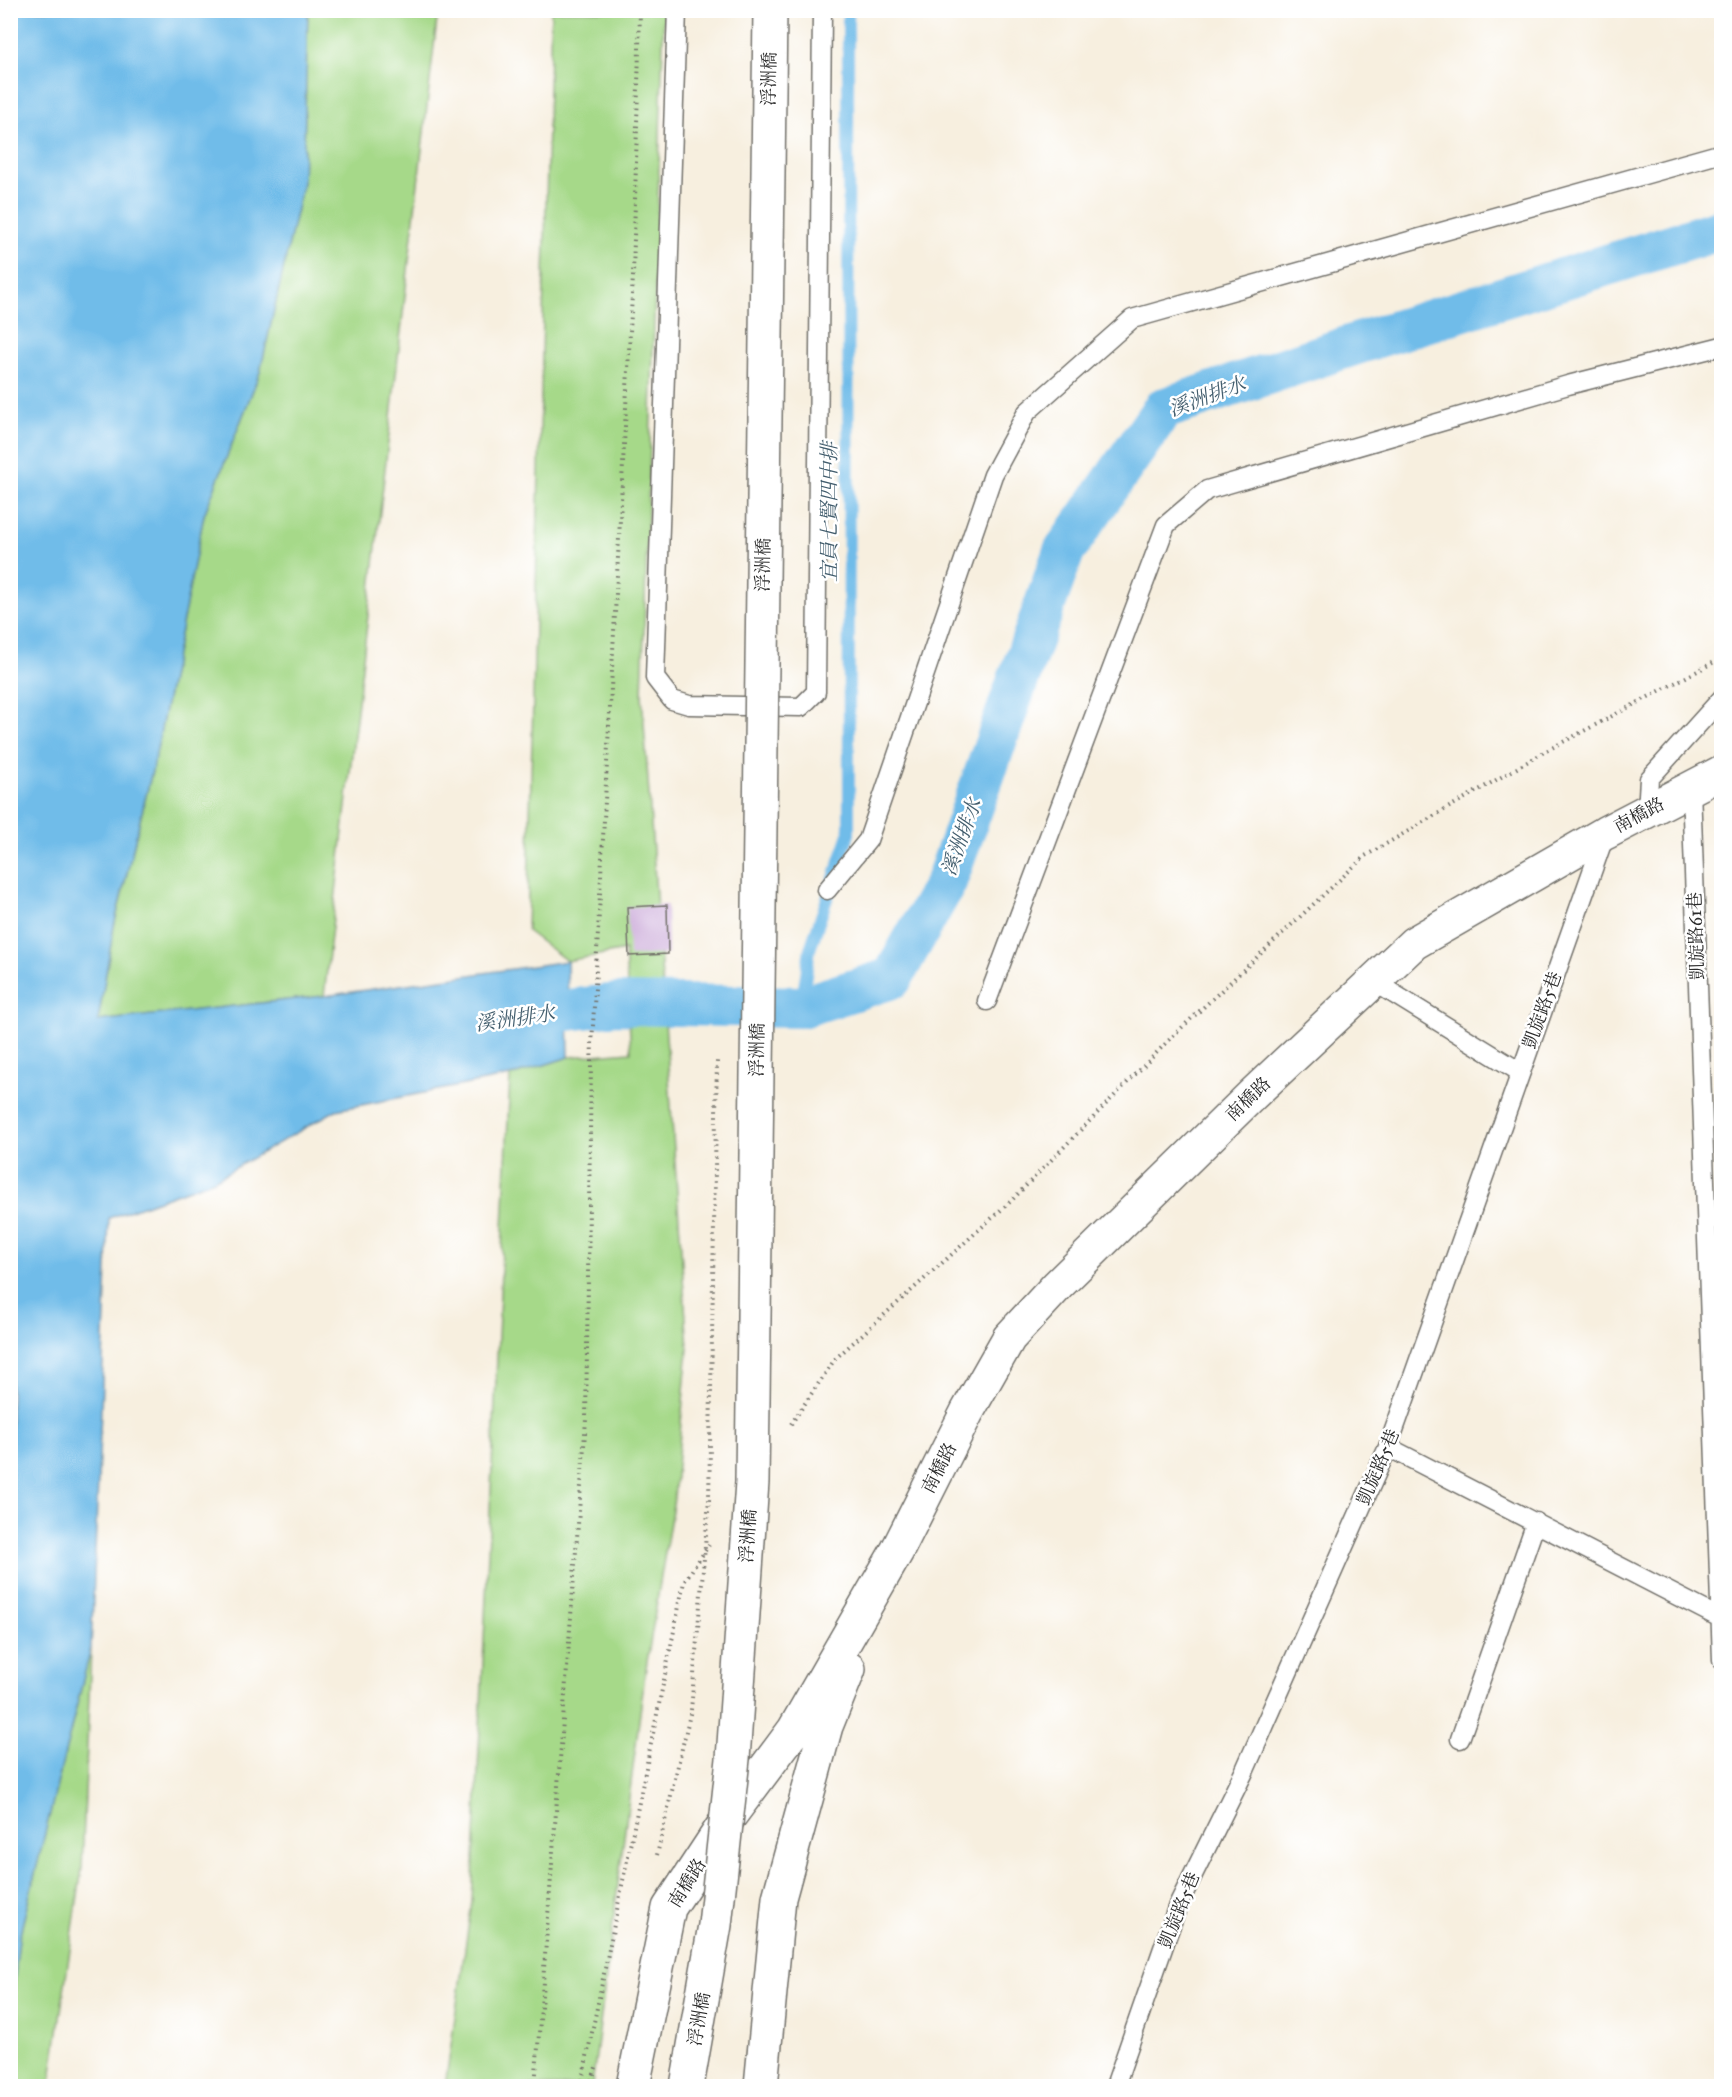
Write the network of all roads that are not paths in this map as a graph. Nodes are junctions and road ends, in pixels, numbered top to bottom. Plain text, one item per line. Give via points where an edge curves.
1 (677, 10) edge
2 (770, 10) edge
3 (822, 10) edge
4 (1722, 153) edge
5 (1722, 346) edge
6 (1722, 698) edge
7 (1722, 772) edge
8 (1691, 788) junction
9 (1647, 811) junction
10 (1605, 833) junction
11 (827, 890) dead end
12 (1373, 981) junction
13 (987, 1001) dead end
14 (1520, 1072) junction
15 (1388, 1448) junction
16 (1536, 1522) junction
17 (897, 1551) junction
18 (1720, 1618) edge
19 (1722, 1660) edge
20 (1460, 1739) dead end
21 (633, 2086) edge
22 (687, 2086) edge
23 (761, 2086) edge
24 (1115, 2086) edge

1 - 3 lane via 655,678 672,700 689,705 801,707 816,692
2 - 22 street, 浮洲橋, bridge via 752,1482 733,1759 717,1913
4 - 11 lane via 1132,319 1027,412 993,475 868,840
5 - 13 lane via 1568,385 1207,490 1166,525
6 - 9 lane via 1649,778
7 - 8 street, 南橋路
8 - 9 street, 南橋路
8 - 18 lane, 凱旋路61巷
9 - 10 street, 南橋路
10 - 12 street, 南橋路 via 1414,943
10 - 14 lane, 凱旋路5巷
12 - 14 lane
12 - 17 street, 南橋路 via 1058,1285 1009,1338
14 - 15 lane, 凱旋路5巷
15 - 16 lane
15 - 24 lane, 凱旋路5巷 via 1244,1772 1178,1905
16 - 18 lane
16 - 20 lane
17 - 21 street, 南橋路 via 794,1730 729,1817 669,1908
17 - 23 street, 南橋路 via 826,1726 779,1898
18 - 19 lane, 凱旋路61巷

